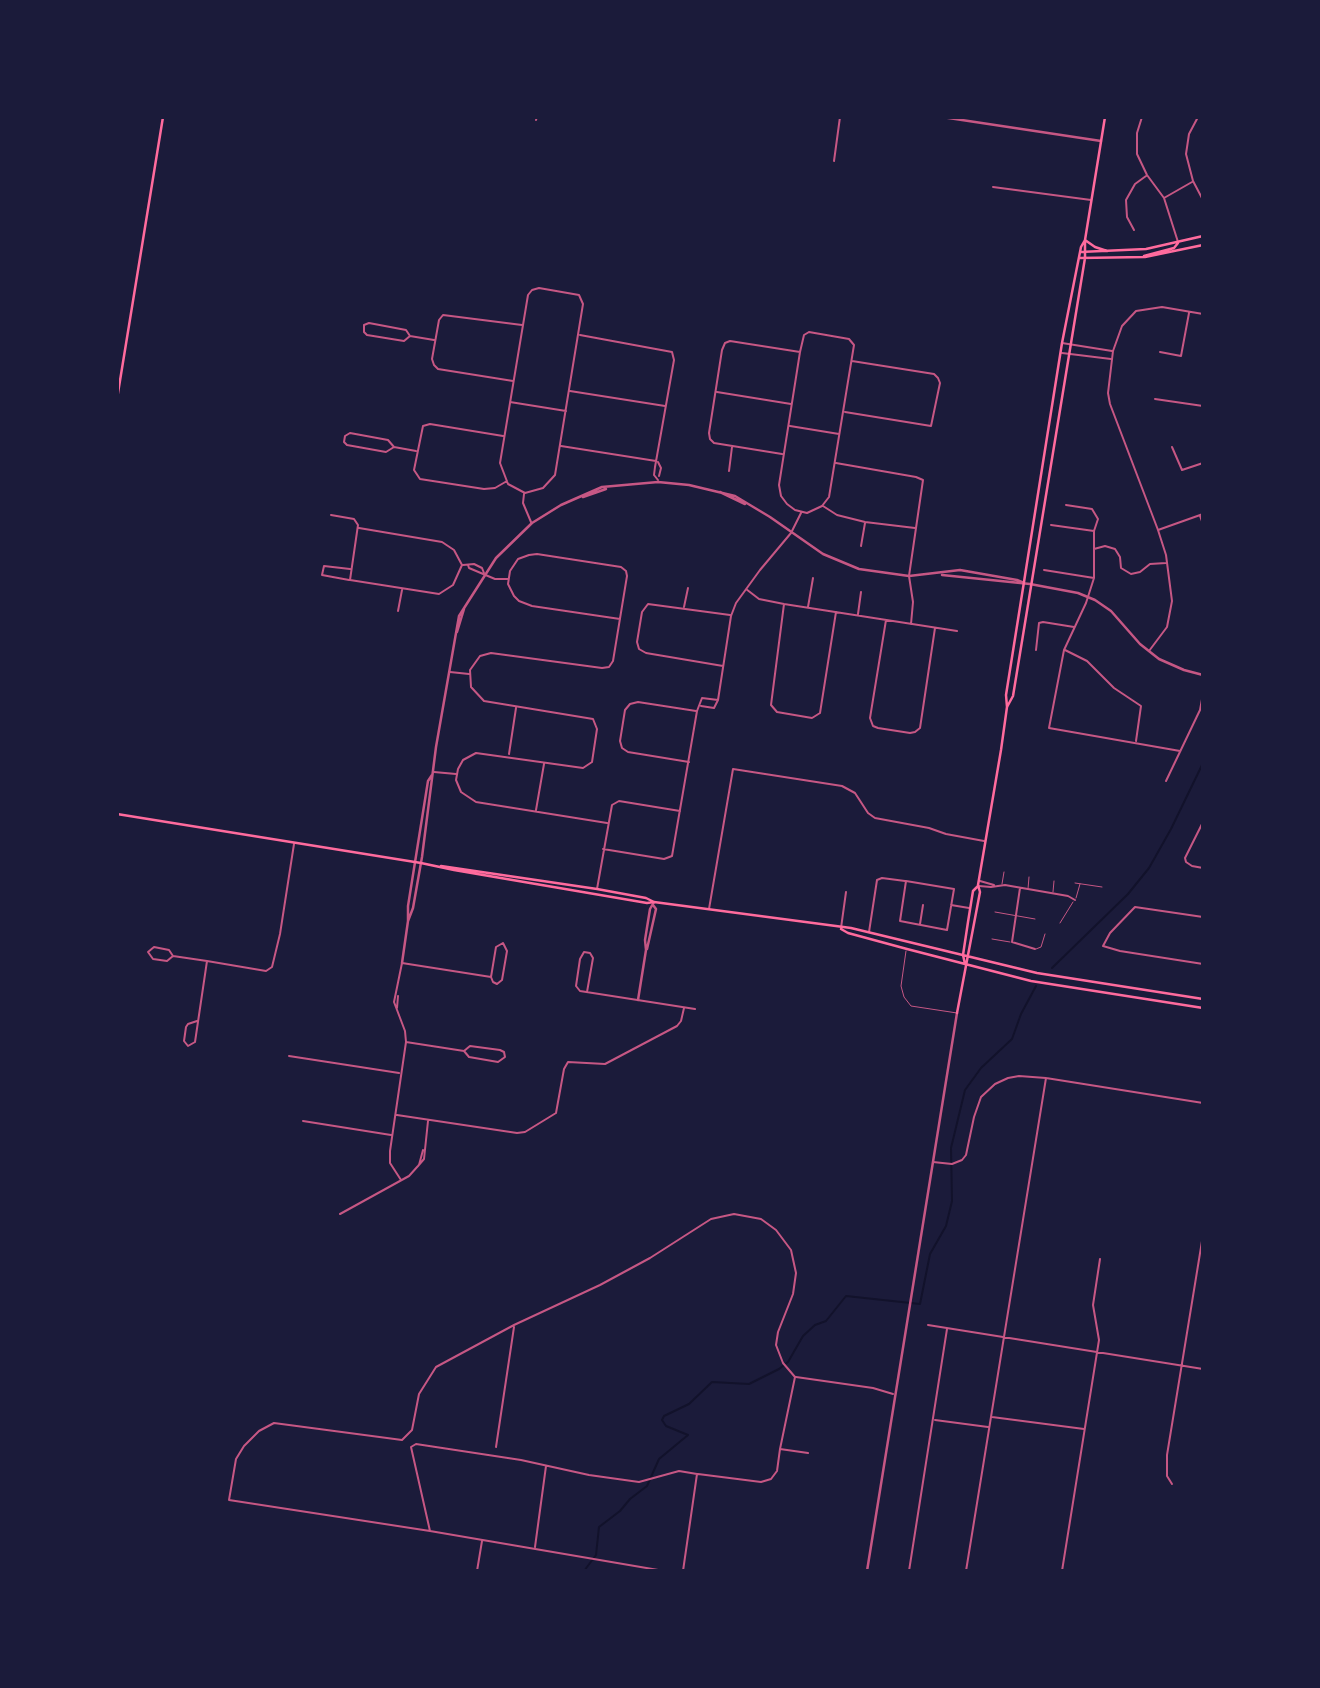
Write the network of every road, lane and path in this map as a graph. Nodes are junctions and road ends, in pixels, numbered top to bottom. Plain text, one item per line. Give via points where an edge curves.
1 (163, 117) edge
2 (840, 117) edge
3 (942, 117) edge
4 (1105, 117) edge
5 (1142, 117) edge
6 (1198, 117) edge
7 (1101, 141) junction
8 (834, 161) dead end
9 (1147, 175) junction
10 (1193, 181) junction
11 (993, 187) dead end
12 (1164, 198) junction
13 (1091, 200) junction
14 (1203, 200) edge
15 (1134, 230) dead end
16 (1203, 236) edge
17 (1085, 240) junction
18 (1178, 243) junction
19 (1203, 245) edge
20 (1080, 252) junction
21 (1111, 252) junction
22 (1086, 253) junction
23 (1143, 257) junction
24 (1079, 258) junction
25 (1086, 258) junction
26 (1189, 312) junction
27 (1203, 314) edge
28 (523, 326) junction
29 (579, 335) junction
30 (410, 336) junction
31 (436, 340) junction
32 (1062, 343) junction
33 (1070, 344) junction
34 (1113, 351) junction
35 (800, 352) junction
36 (1061, 352) junction
37 (1160, 352) dead end
38 (1068, 353) junction
39 (1111, 359) junction
40 (852, 361) junction
41 (514, 381) junction
42 (570, 391) junction
43 (716, 391) junction
44 (117, 399) edge
45 (1155, 399) dead end
46 (510, 402) junction
47 (791, 404) junction
48 (666, 406) junction
49 (1203, 406) edge
50 (567, 411) junction
51 (844, 411) junction
52 (789, 426) junction
53 (839, 434) junction
54 (504, 436) junction
55 (561, 446) junction
56 (733, 446) junction
57 (394, 447) junction
58 (1172, 447) dead end
59 (417, 451) junction
60 (783, 455) junction
61 (657, 462) junction
62 (835, 463) junction
63 (1203, 463) edge
64 (729, 471) dead end
65 (658, 480) junction
66 (507, 481) junction
67 (525, 493) junction
68 (1066, 505) dead end
69 (822, 506) junction
70 (801, 512) junction
71 (1201, 514) edge
72 (331, 515) dead end
73 (865, 522) junction
74 (532, 523) junction
75 (1203, 524) edge
76 (1051, 525) dead end
77 (359, 528) junction
78 (916, 528) junction
79 (1158, 530) junction
80 (1094, 531) junction
81 (791, 533) junction
82 (861, 546) dead end
83 (1093, 549) junction
84 (1167, 563) junction
85 (462, 565) junction
86 (468, 565) junction
87 (351, 569) junction
88 (1044, 570) dead end
89 (484, 574) junction
90 (909, 576) junction
91 (813, 578) dead end
92 (508, 579) junction
93 (1094, 579) junction
94 (350, 580) junction
95 (1024, 583) junction
96 (1030, 584) junction
97 (688, 588) dead end
98 (402, 589) junction
99 (745, 589) junction
100 (861, 592) dead end
101 (1088, 597) junction
102 (784, 604) junction
103 (684, 608) junction
104 (808, 608) junction
105 (398, 611) dead end
106 (836, 612) junction
107 (858, 615) junction
108 (731, 616) junction
109 (620, 619) junction
110 (886, 620) junction
111 (911, 624) junction
112 (1075, 627) junction
113 (936, 628) junction
114 (957, 631) dead end
115 (1036, 650) dead end
116 (1064, 650) junction
117 (1149, 652) junction
118 (723, 666) junction
119 (449, 671) junction
120 (470, 674) junction
121 (1203, 675) edge
122 (1203, 694) edge
123 (718, 700) junction
124 (699, 706) junction
125 (516, 707) junction
126 (1007, 707) junction
127 (697, 711) junction
128 (1136, 742) junction
129 (1180, 751) junction
130 (509, 756) junction
131 (689, 762) junction
132 (544, 763) junction
133 (433, 772) junction
134 (457, 774) junction
135 (1166, 781) dead end
136 (536, 810) junction
137 (681, 811) junction
138 (117, 814) edge
139 (1203, 822) edge
140 (607, 823) junction
141 (986, 842) junction
142 (294, 843) junction
143 (603, 849) junction
144 (415, 862) junction
145 (421, 863) junction
146 (1203, 868) edge
147 (1004, 872) dead end
148 (1029, 877) dead end
149 (906, 881) junction
150 (1055, 881) dead end
151 (979, 883) junction
152 (1075, 883) dead end
153 (1080, 884) junction
154 (1002, 885) junction
155 (1020, 887) junction
156 (1102, 887) dead end
157 (1028, 889) junction
158 (596, 891) junction
159 (846, 892) dead end
160 (1052, 893) junction
161 (1075, 900) junction
162 (654, 904) junction
163 (923, 905) dead end
164 (951, 905) junction
165 (970, 908) junction
166 (709, 910) junction
167 (995, 912) dead end
168 (1016, 916) junction
169 (1203, 917) edge
170 (1035, 919) dead end
171 (408, 921) junction
172 (1060, 923) dead end
173 (920, 925) junction
174 (841, 929) junction
175 (869, 932) junction
176 (1045, 934) dead end
177 (992, 939) dead end
178 (1012, 942) junction
179 (907, 949) junction
180 (1035, 949) joint
181 (963, 955) junction
182 (173, 956) junction
183 (970, 957) junction
184 (206, 961) junction
185 (402, 963) junction
186 (965, 964) junction
187 (1203, 964) edge
188 (491, 977) junction
189 (587, 992) junction
190 (1203, 999) edge
191 (638, 1000) junction
192 (684, 1008) junction
193 (1203, 1008) edge
194 (695, 1009) dead end
195 (957, 1013) junction
196 (197, 1021) junction
197 (406, 1042) junction
198 (464, 1051) junction
199 (289, 1056) dead end
200 (400, 1073) junction
201 (1046, 1078) junction
202 (1203, 1102) edge
203 (395, 1115) junction
204 (428, 1120) junction
205 (303, 1121) dead end
206 (392, 1135) junction
207 (933, 1162) junction
208 (401, 1180) junction
209 (340, 1214) dead end
210 (1203, 1235) edge
211 (1100, 1259) dead end
212 (514, 1325) junction
213 (928, 1325) dead end
214 (947, 1328) junction
215 (1004, 1336) junction
216 (1097, 1352) junction
217 (1182, 1365) junction
218 (1203, 1369) edge
219 (795, 1377) junction
220 (895, 1395) junction
221 (991, 1417) junction
222 (933, 1419) junction
223 (989, 1427) junction
224 (1085, 1429) junction
225 (496, 1447) dead end
226 (780, 1449) junction
227 (808, 1453) dead end
228 (547, 1465) junction
229 (697, 1474) junction
230 (1172, 1483) dead end
231 (430, 1531) junction
232 (482, 1539) junction
233 (535, 1548) junction
234 (651, 1570) edge
235 (477, 1571) edge
236 (664, 1571) edge
237 (683, 1571) edge
238 (867, 1571) edge
239 (909, 1571) edge
240 (967, 1571) edge
241 (1062, 1571) edge

1 - 44 main road
2 - 8 street
3 - 7 street
4 - 7 main road
5 - 9 street via 1137,154
6 - 10 street via 1186,146
7 - 13 main road
9 - 12 street
9 - 15 street via 1126,200 1126,217
10 - 12 street
10 - 14 street
11 - 13 street
12 - 18 street
13 - 17 main road
16 - 18 main road
17 - 20 main road
17 - 21 main road
17 - 22 main road
18 - 21 main road
18 - 23 main road
19 - 23 main road
20 - 22 main road
20 - 24 main road
21 - 22 main road
22 - 25 main road
23 - 25 main road
24 - 25 main road
24 - 32 main road
25 - 33 main road
26 - 27 street
26 - 34 street via 1162,307 1136,312 1116,336
26 - 37 street via 1181,356
28 - 29 street via 532,290 576,294 583,304
28 - 31 street via 443,315
28 - 41 street
29 - 42 street
29 - 48 street via 672,352
30 - 30 street via 406,330 365,325 367,335 404,341
30 - 31 street
31 - 41 street via 432,359 438,369
32 - 33 street
32 - 36 main road
33 - 34 street
33 - 38 main road
34 - 39 street
35 - 40 street via 804,335 814,332 852,341
35 - 43 street via 725,343
35 - 47 street
36 - 38 street
36 - 95 main road
38 - 39 street
38 - 96 main road
39 - 79 street via 1110,404
40 - 51 street
40 - 51 street via 934,374 940,383 931,426
41 - 46 street
42 - 48 street
42 - 50 street
43 - 47 street
43 - 56 street via 710,439
45 - 49 street
46 - 50 street
46 - 54 street
47 - 52 street
48 - 61 street
50 - 55 street
51 - 53 street
52 - 53 street
52 - 60 street
53 - 62 street
54 - 59 street via 430,424 423,426
54 - 66 street via 500,463
55 - 61 street
55 - 67 street via 555,475 543,488
56 - 60 street
56 - 64 street
57 - 57 street via 388,440 350,433 344,442 386,452
57 - 59 street
58 - 63 street via 1182,470
59 - 66 street via 414,470 420,479 484,489
60 - 70 street via 781,496
61 - 65 street via 661,468
61 - 65 street via 654,475
62 - 69 street via 829,497
62 - 78 street via 922,480
65 - 74 street via 580,497
65 - 81 street via 735,496
66 - 67 street
67 - 74 street via 523,502
68 - 80 street via 1092,509 1098,519
69 - 70 street
69 - 73 street
70 - 81 street
71 - 75 street
71 - 79 street
72 - 77 street via 354,519
73 - 78 street
73 - 82 street
74 - 89 street
76 - 80 street
77 - 85 street via 442,542 454,550
77 - 87 street
78 - 90 street
79 - 84 street
80 - 83 street
81 - 90 street via 841,563
81 - 99 street
83 - 84 street via 1105,546 1115,550 1121,568 1131,574 1150,564
83 - 93 street
84 - 117 street via 1172,601 1167,627
85 - 86 street
85 - 98 street via 453,585 439,594
86 - 89 street
86 - 89 street via 482,568
87 - 94 street
87 - 94 street via 324,566 322,575
88 - 93 street
89 - 92 street
89 - 119 street via 456,626
90 - 95 street via 960,570
90 - 111 street
91 - 104 street
92 - 109 street via 514,596 524,604
92 - 109 street via 514,563 529,555 621,567 626,571
93 - 101 street
94 - 98 street
95 - 96 street
95 - 126 main road
96 - 101 street
96 - 126 main road via 1013,696
97 - 103 street
98 - 105 street
99 - 102 street via 760,599
99 - 108 street
100 - 107 street
101 - 112 street
101 - 117 street via 1111,611
102 - 104 street
102 - 106 street via 771,705 777,712 812,718 820,713
103 - 108 street
103 - 118 street via 645,606 639,649
104 - 106 street
106 - 107 street
107 - 110 street
108 - 118 street
109 - 120 street via 610,667 491,653 476,661
110 - 111 street
110 - 113 street via 870,718 875,727 899,732 920,728
111 - 113 street
112 - 115 street via 1040,623
112 - 116 street
113 - 114 street
116 - 128 street via 1087,661 1141,706
116 - 128 street via 1049,728
117 - 121 street
118 - 123 street
119 - 120 street
119 - 133 street
120 - 125 street via 471,687 479,698
122 - 129 street
123 - 124 street via 714,708
123 - 124 street via 702,698
124 - 127 street
125 - 130 street
125 - 132 street via 590,718 597,724 590,765
126 - 141 main road
127 - 131 street
127 - 131 street via 630,704 620,741 625,750
128 - 129 street
129 - 135 street
130 - 132 street
130 - 134 street via 476,753 463,760
131 - 137 street
132 - 136 street
133 - 134 street
133 - 144 street
133 - 145 street
134 - 136 street via 461,792 470,800
136 - 140 street
137 - 140 street via 619,801 609,809
137 - 143 street via 670,858
138 - 142 main road
139 - 146 street via 1185,858 1192,866
140 - 143 street
141 - 151 main road
141 - 166 street via 875,818 855,793 842,786 733,769
142 - 144 main road
142 - 184 street via 270,969
143 - 158 street
144 - 145 main road
144 - 171 street
145 - 158 main road
145 - 171 street
147 - 154 lane
148 - 157 lane
149 - 164 street via 954,889
149 - 173 street via 900,921
149 - 175 street via 877,880
150 - 160 lane
151 - 154 street
151 - 165 main road
151 - 183 main road
152 - 153 lane
153 - 156 lane
153 - 161 lane
154 - 155 street
155 - 157 street
155 - 168 street
157 - 160 street
158 - 162 main road
159 - 174 street
160 - 161 street
161 - 172 lane
162 - 166 main road
162 - 191 street
163 - 173 street
164 - 165 street
164 - 173 street via 947,930
165 - 181 main road
166 - 174 main road
167 - 168 lane
168 - 170 lane
168 - 178 street
169 - 187 street via 1135,907 1103,946
171 - 185 street
174 - 175 main road
174 - 179 main road
175 - 181 main road
176 - 180 lane via 1041,947
177 - 178 lane
178 - 180 street
179 - 186 main road
179 - 195 lane via 901,986 904,998 911,1006
181 - 183 main road
181 - 186 main road
182 - 182 street via 169,950 154,947 148,952 150,958 160,960
182 - 184 street
183 - 186 main road
183 - 190 main road
184 - 196 street
185 - 188 street
185 - 197 street via 394,1003
186 - 193 main road via 1031,981
186 - 195 main road
188 - 188 street via 496,947 503,943 507,949 502,980 495,983
189 - 189 street via 593,958 587,952 580,958 576,986
189 - 191 street
191 - 192 street
192 - 194 street
192 - 204 street via 677,1026 605,1064 568,1062 556,1113 526,1132
195 - 207 street
196 - 196 street via 186,1027 188,1046 195,1042
197 - 198 street
197 - 200 street
198 - 198 street via 470,1046 500,1050 505,1057 500,1062 478,1059
199 - 200 street
200 - 203 street
201 - 202 street
201 - 207 street via 1019,1076 995,1084 977,1106 966,1155 952,1164
201 - 215 street
203 - 204 street
203 - 206 street
204 - 208 street via 424,1159
205 - 206 street
206 - 208 street via 390,1163
207 - 220 street
208 - 209 street
210 - 217 street
211 - 216 street via 1093,1305
212 - 219 street via 600,1285 711,1219 734,1214 761,1219 791,1250 796,1273 793,1294 776,1345
212 - 225 street
212 - 231 street via 436,1367 419,1394 412,1430 402,1440 274,1423 259,1431 236,1459 229,1500
213 - 214 street
214 - 215 street
214 - 222 street
215 - 216 street
215 - 221 street
216 - 217 street
216 - 224 street
217 - 218 street
217 - 230 street via 1167,1455 1167,1476
219 - 220 street
219 - 226 street
220 - 238 street
221 - 223 street
221 - 224 street
222 - 223 street
222 - 239 street
223 - 240 street
224 - 241 street
226 - 227 street
226 - 229 street via 771,1479 761,1482
228 - 229 street via 639,1482 679,1471
228 - 231 street via 413,1445
228 - 233 street
229 - 237 street
231 - 232 street
232 - 233 street
232 - 235 street
233 - 234 street
234 - 236 street

